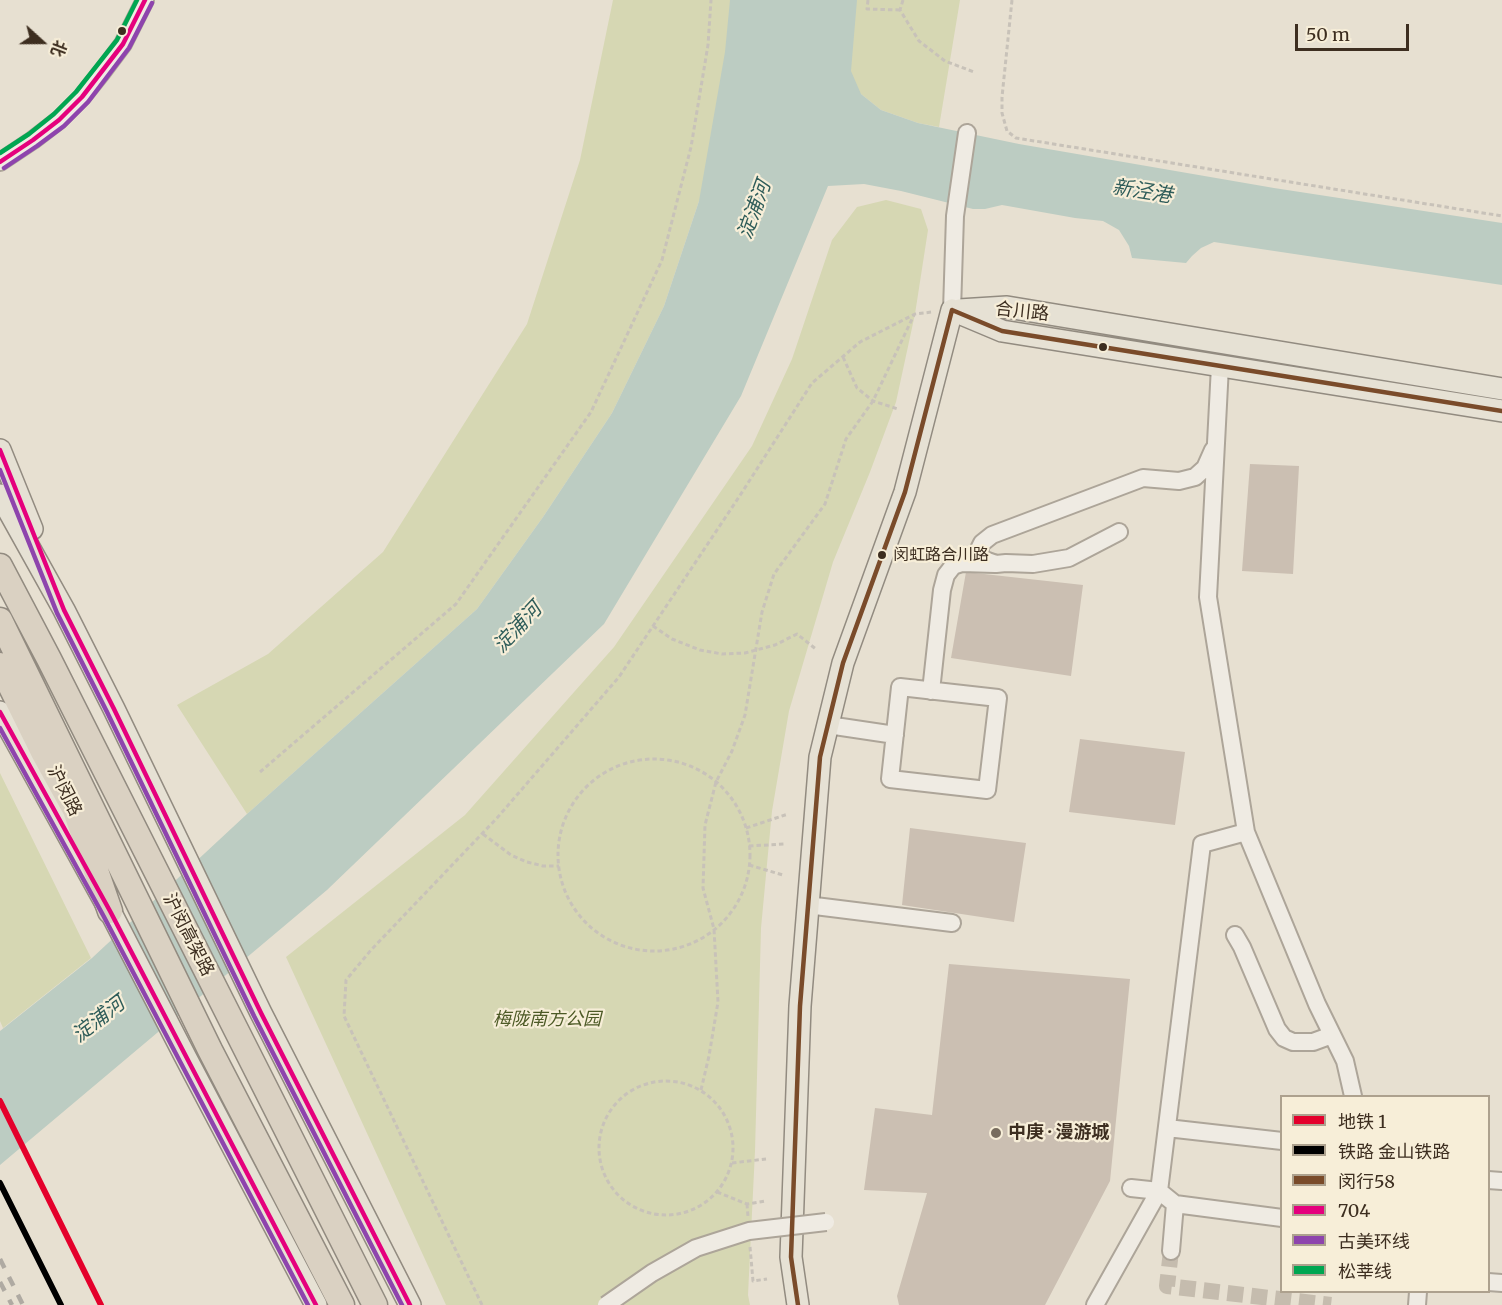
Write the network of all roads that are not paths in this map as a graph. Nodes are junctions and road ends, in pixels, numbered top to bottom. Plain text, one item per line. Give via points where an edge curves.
1 (145, 0) edge
2 (967, 133) dead end
3 (0, 162) edge
4 (952, 310) junction
5 (1220, 366) junction
6 (1502, 389) edge
7 (1502, 411) edge
8 (1216, 444) junction
9 (0, 450) edge
10 (0, 495) edge
11 (1119, 532) dead end
12 (986, 540) junction
13 (0, 547) edge
14 (996, 564) junction
15 (0, 566) edge
16 (953, 566) junction
17 (64, 610) junction
18 (0, 620) edge
19 (0, 626) edge
20 (49, 659) junction
21 (0, 665) edge
22 (24, 669) junction
23 (931, 691) junction
24 (0, 712) edge
25 (828, 725) junction
26 (895, 735) junction
27 (1246, 832) junction
28 (807, 905) junction
29 (110, 911) junction
30 (952, 923) dead end
31 (1235, 935) dead end
32 (1332, 1035) junction
33 (1353, 1095) edge
34 (1167, 1128) junction
35 (1280, 1141) edge
36 (1131, 1188) dead end
37 (1159, 1191) junction
38 (1175, 1204) junction
39 (1280, 1218) edge
40 (826, 1222) dead end
41 (1171, 1251) tunnel mouth
42 (316, 1305) edge
43 (342, 1305) edge
44 (375, 1305) edge
45 (410, 1305) edge
46 (606, 1305) edge
47 (798, 1305) edge
48 (1095, 1305) edge

1 - 3 street via 123,44 82,97 59,120
2 - 4 street via 955,216
4 - 5 main road, 合川路 via 1002,331
4 - 6 main road, 合川路 via 1007,307
4 - 25 main road via 905,492 843,663
5 - 7 main road, 合川路
5 - 8 street
8 - 12 street via 1205,468 1195,477 1179,481 1143,478
8 - 27 street via 1208,597
9 - 17 main road
10 - 17 main road
11 - 14 street via 1069,558 1033,564
12 - 14 street via 979,549 982,559
12 - 16 street
13 - 20 highway
14 - 16 street via 962,562
15 - 20 highway, 沪闵高架路
16 - 23 street via 942,590
17 - 45 main road
18 - 22 highway, 沪闵高架路
19 - 22 highway
20 - 44 highway, 沪闵高架路
21 - 29 highway, 沪闵路 via 75,810
22 - 43 highway, 沪闵高架路 via 210,1050
23 - 26 street via 900,687
23 - 26 street via 998,698 987,790 890,779
24 - 29 main road
25 - 26 street
25 - 28 main road via 820,757
27 - 32 street
27 - 34 street via 1202,844
28 - 30 street
28 - 47 main road via 791,1257
29 - 42 main road, 沪闵路
31 - 32 street via 1284,1038 1313,1042
32 - 33 street via 1345,1061
34 - 35 street
34 - 37 street
36 - 37 street
37 - 38 street
37 - 48 street
38 - 39 street
38 - 41 street
40 - 46 street, bridge via 748,1231 696,1248

